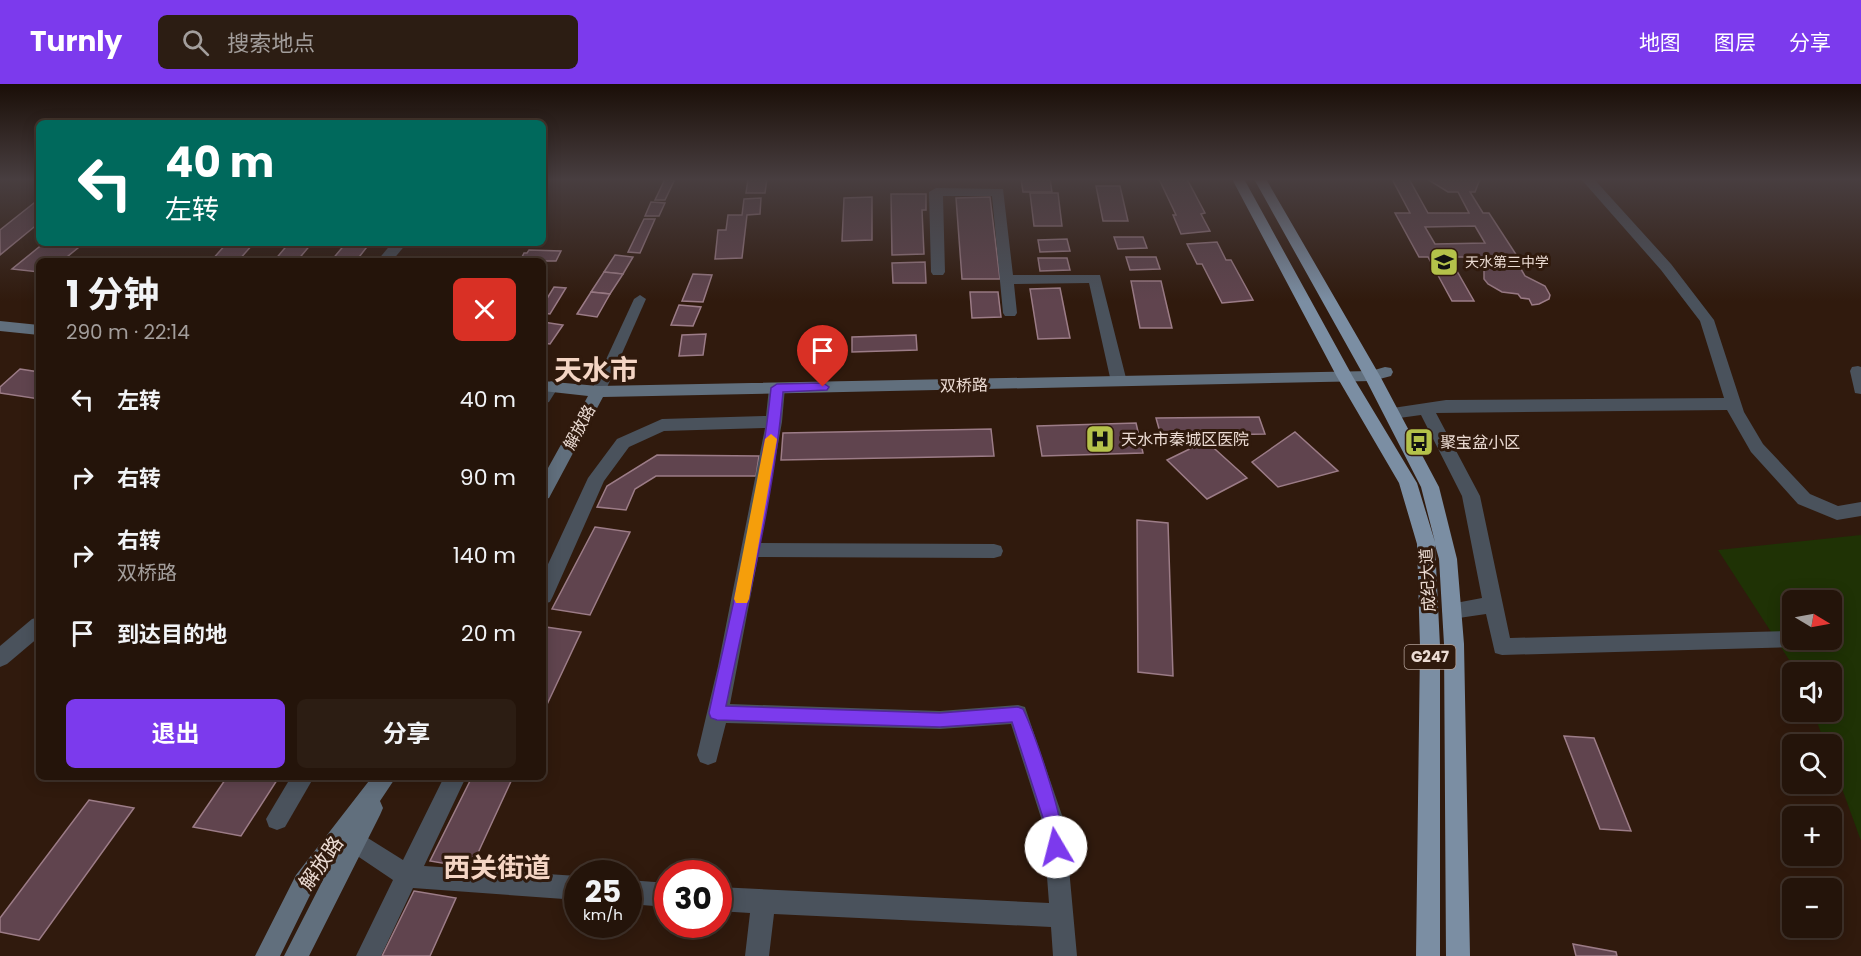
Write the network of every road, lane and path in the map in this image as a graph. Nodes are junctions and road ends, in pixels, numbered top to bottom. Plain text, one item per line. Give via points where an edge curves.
1 (937, 220) edge
2 (1001, 220) edge
3 (1260, 220) edge
4 (1285, 220) edge
5 (1624, 220) edge
6 (397, 246) edge
7 (387, 258) edge
8 (938, 272) dead end
9 (1007, 280) junction
10 (640, 299) dead end
11 (1010, 313) dead end
12 (0, 326) edge
13 (36, 330) edge
14 (1861, 372) edge
15 (1379, 374) junction
16 (1345, 377) junction
17 (1119, 382) junction
18 (777, 388) junction
19 (1861, 389) edge
20 (546, 390) edge
21 (598, 392) junction
22 (1733, 404) junction
23 (1426, 409) junction
24 (1392, 413) junction
25 (774, 422) junction
26 (546, 487) edge
27 (1861, 509) edge
28 (751, 550) junction
29 (994, 550) dead end
30 (546, 589) edge
31 (1494, 606) junction
32 (1452, 611) junction
33 (36, 627) edge
34 (1782, 639) edge
35 (0, 657) edge
36 (717, 713) junction
37 (708, 755) dead end
38 (301, 780) edge
39 (385, 780) edge
40 (386, 780) edge
41 (454, 780) edge
42 (277, 819) dead end
43 (355, 841) junction
44 (407, 876) junction
45 (564, 887) edge
46 (732, 900) edge
47 (763, 902) junction
48 (1061, 916) junction
49 (267, 956) edge
50 (296, 956) edge
51 (368, 956) edge
52 (757, 956) edge
53 (1065, 956) edge
54 (1428, 956) edge
55 (1458, 956) edge

1 - 8 street
2 - 9 street
3 - 16 highway, 成纪大道 / G247
4 - 15 highway, 成纪大道 / G247
5 - 22 street via 1707,320
6 - 7 street
9 - 11 street
9 - 17 street via 1095,278
10 - 21 street
12 - 13 main road
14 - 19 street via 1858,371
15 - 16 main road, 双桥路
15 - 24 highway, 成纪大道 / G247
16 - 17 main road, 双桥路
16 - 54 highway, 成纪大道 / G247 via 1408,483 1426,544 1430,646
17 - 18 main road, 双桥路
18 - 21 main road, 双桥路
18 - 25 street
20 - 21 main road, 双桥路
21 - 26 main road, 解放路
22 - 23 street
22 - 27 street via 1757,448 1804,499 1837,513
23 - 24 street
23 - 31 street via 1472,496
24 - 32 highway, 成纪大道 / G247 via 1430,487 1448,560
25 - 28 street
25 - 30 street via 662,425 623,443 597,478
28 - 29 street
28 - 36 street
31 - 32 street
31 - 34 street via 1502,647
32 - 55 highway, 成纪大道 / G247
33 - 35 street
36 - 37 street
36 - 48 street via 940,720 1018,714 1054,824
38 - 42 street
39 - 49 main road, 解放路 via 304,883
40 - 43 main road, 解放路
41 - 44 street
43 - 44 street
43 - 50 main road, 解放路
44 - 45 street
44 - 51 street
46 - 47 street
47 - 48 street
47 - 52 street
48 - 53 street

